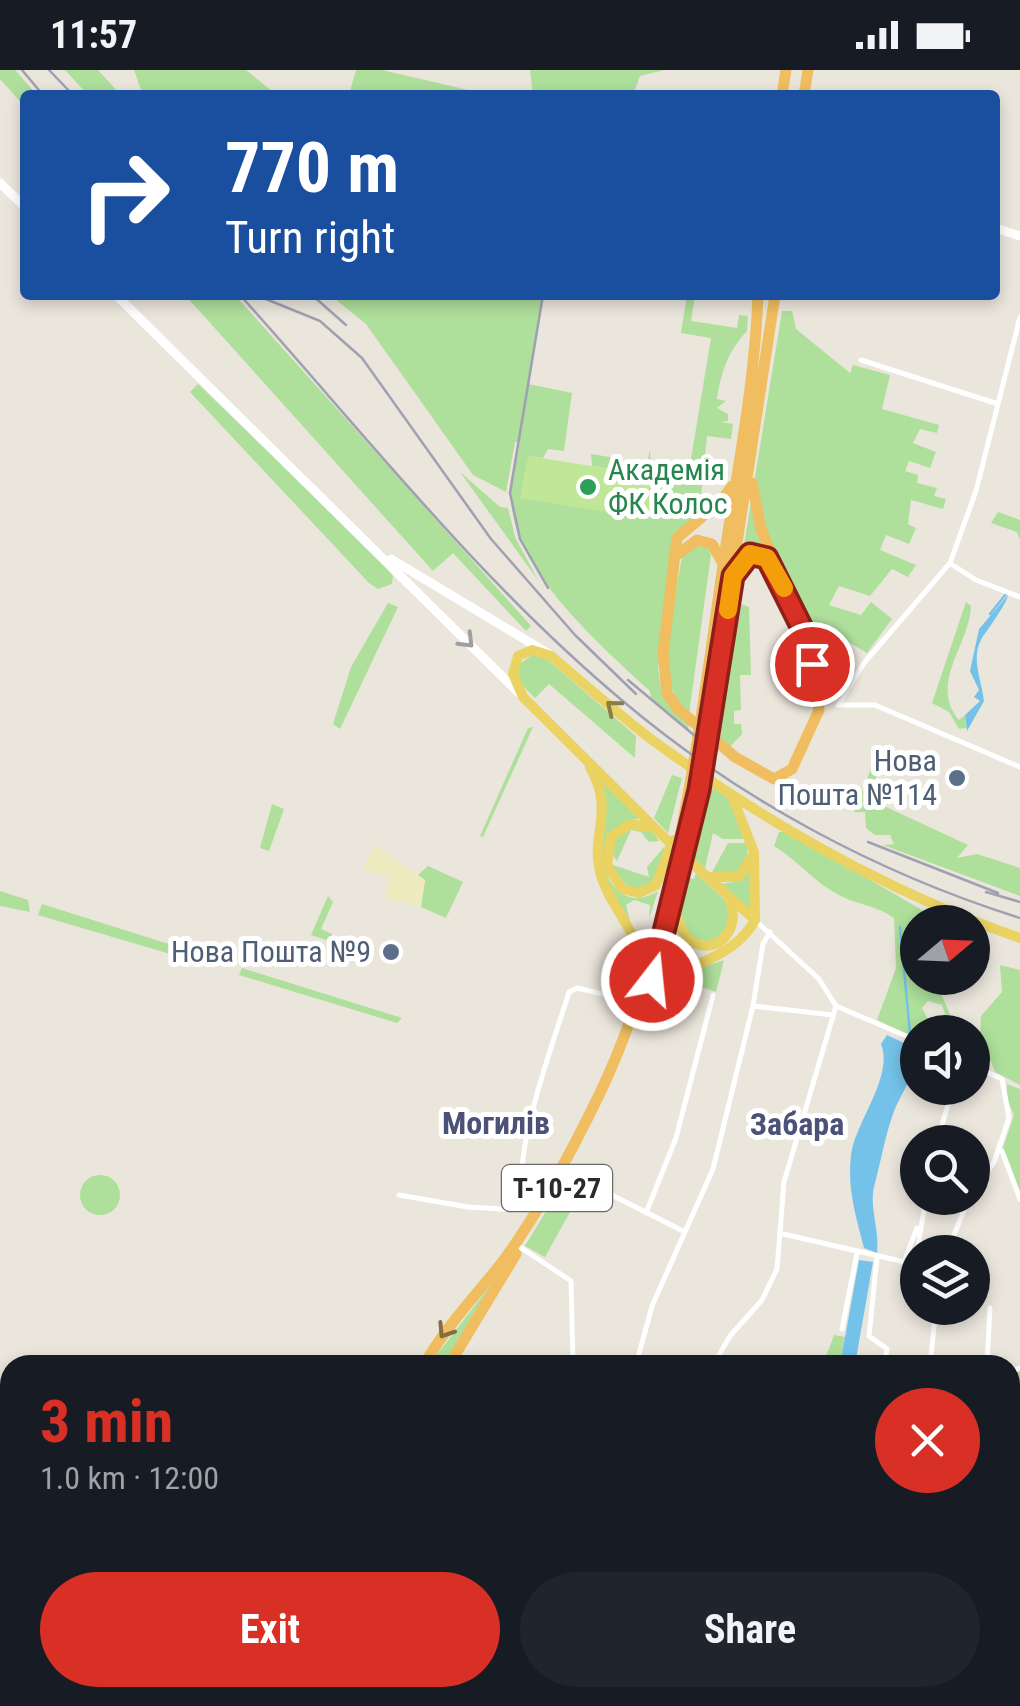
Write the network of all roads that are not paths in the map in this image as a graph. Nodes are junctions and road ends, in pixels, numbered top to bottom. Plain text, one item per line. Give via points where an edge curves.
1 (0, 183) edge
2 (20, 202) edge
3 (121, 300) edge
4 (757, 300) edge
5 (774, 300) edge
6 (1020, 317) edge
7 (861, 360) dead end
8 (998, 404) junction
9 (750, 466) junction
10 (738, 473) junction
11 (674, 557) junction
12 (950, 564) junction
13 (723, 566) junction
14 (733, 576) junction
15 (414, 581) junction
16 (784, 590) junction
17 (1020, 596) edge
18 (551, 656) junction
19 (523, 697) junction
20 (708, 704) junction
21 (584, 757) junction
22 (1020, 767) edge
23 (728, 791) junction
24 (784, 826) junction
25 (656, 829) junction
26 (749, 832) junction
27 (682, 834) junction
28 (754, 852) junction
29 (674, 866) junction
30 (704, 875) junction
31 (676, 895) junction
32 (730, 899) junction
33 (755, 920) junction
34 (770, 932) junction
35 (1020, 938) edge
36 (644, 984) junction
37 (713, 995) dead end
38 (642, 1002) junction
39 (753, 1006) junction
40 (836, 1006) junction
41 (833, 1014) junction
42 (900, 1033) edge
43 (990, 1073) edge
44 (1001, 1149) junction
45 (990, 1166) edge
46 (566, 1172) junction
47 (400, 1195) dead end
48 (1020, 1200) edge
49 (530, 1208) junction
50 (646, 1214) junction
51 (921, 1215) edge
52 (918, 1225) junction
53 (683, 1231) junction
54 (783, 1234) junction
55 (914, 1235) edge
56 (917, 1235) edge
57 (520, 1248) junction
58 (857, 1254) junction
59 (872, 1257) junction
60 (900, 1261) edge
61 (934, 1325) edge
62 (989, 1325) edge
63 (842, 1329) dead end
64 (431, 1355) edge
65 (455, 1355) edge
66 (573, 1355) edge
67 (639, 1355) edge
68 (719, 1355) edge
69 (886, 1355) edge
70 (931, 1355) edge
71 (988, 1355) edge

1 - 2 main road
3 - 15 main road
4 - 10 highway, Т-10-27
5 - 9 highway, Т-10-27
6 - 8 street
7 - 8 street
8 - 12 street
9 - 14 highway, Т-10-27
9 - 16 highway via 759,523
10 - 11 highway via 722,500 680,532
10 - 13 highway, Т-10-27
11 - 13 highway via 687,543 705,541
11 - 16 highway via 663,652 667,693 704,732 771,779 792,769 820,714 808,645
12 - 17 street
12 - 22 street via 864,662 838,705 875,705
13 - 20 highway, Т-10-27
14 - 16 highway via 750,554 759,554
14 - 20 highway, Т-10-27
15 - 18 main road
15 -> 19 main road
18 - 19 main road via 532,650 516,659 512,674
23 -> 18 main road
19 - 21 main road
20 - 27 highway, Т-10-27
20 - 27 highway, Т-10-27 via 699,790
21 - 25 main road
21 - 36 main road via 604,801 602,877 638,949
23 - 24 main road
23 - 26 main road
24 - 26 main road via 758,815
24 - 35 main road via 910,894
25 - 29 main road via 635,824 618,830 606,850 608,870 620,888 639,893
25 - 30 main road
26 - 28 main road
27 - 29 highway, Т-10-27
27 - 29 main road
28 - 30 main road via 736,879
28 - 33 main road
29 - 31 highway, Т-10-27
29 - 36 highway, Т-10-27
30 - 32 main road
31 - 32 main road via 680,932 704,946 730,931
31 - 38 highway, Т-10-27
32 - 33 main road
33 - 34 street
33 - 38 main road via 730,949 673,974
34 - 39 street via 756,970
34 - 40 street via 819,979
36 - 38 highway, Т-10-27
37 - 50 street via 676,1138
38 - 46 highway, Т-10-27 via 602,1106
38 - 49 highway, Т-10-27 via 599,1095
38 - 49 street via 569,992 526,1138 522,1191
39 - 41 street
39 - 53 street via 713,1169
40 - 41 street
40 - 42 street
41 - 54 street via 784,1182
43 - 44 street via 1002,1078 1009,1114
44 - 45 street
44 - 48 street
46 - 50 street
46 - 57 highway, Т-10-27
47 - 49 street via 468,1207
49 -> 64 highway, Т-10-27 via 502,1262
50 - 53 street
51 - 52 street
52 - 55 street
52 - 56 street
53 - 67 street
54 - 58 street via 826,1240
54 - 68 street via 767,1292
57 - 65 highway, Т-10-27
57 - 66 street via 571,1281
58 - 59 street
58 - 63 street
59 - 60 street
59 - 69 street via 869,1336
61 - 70 street
62 - 71 street

